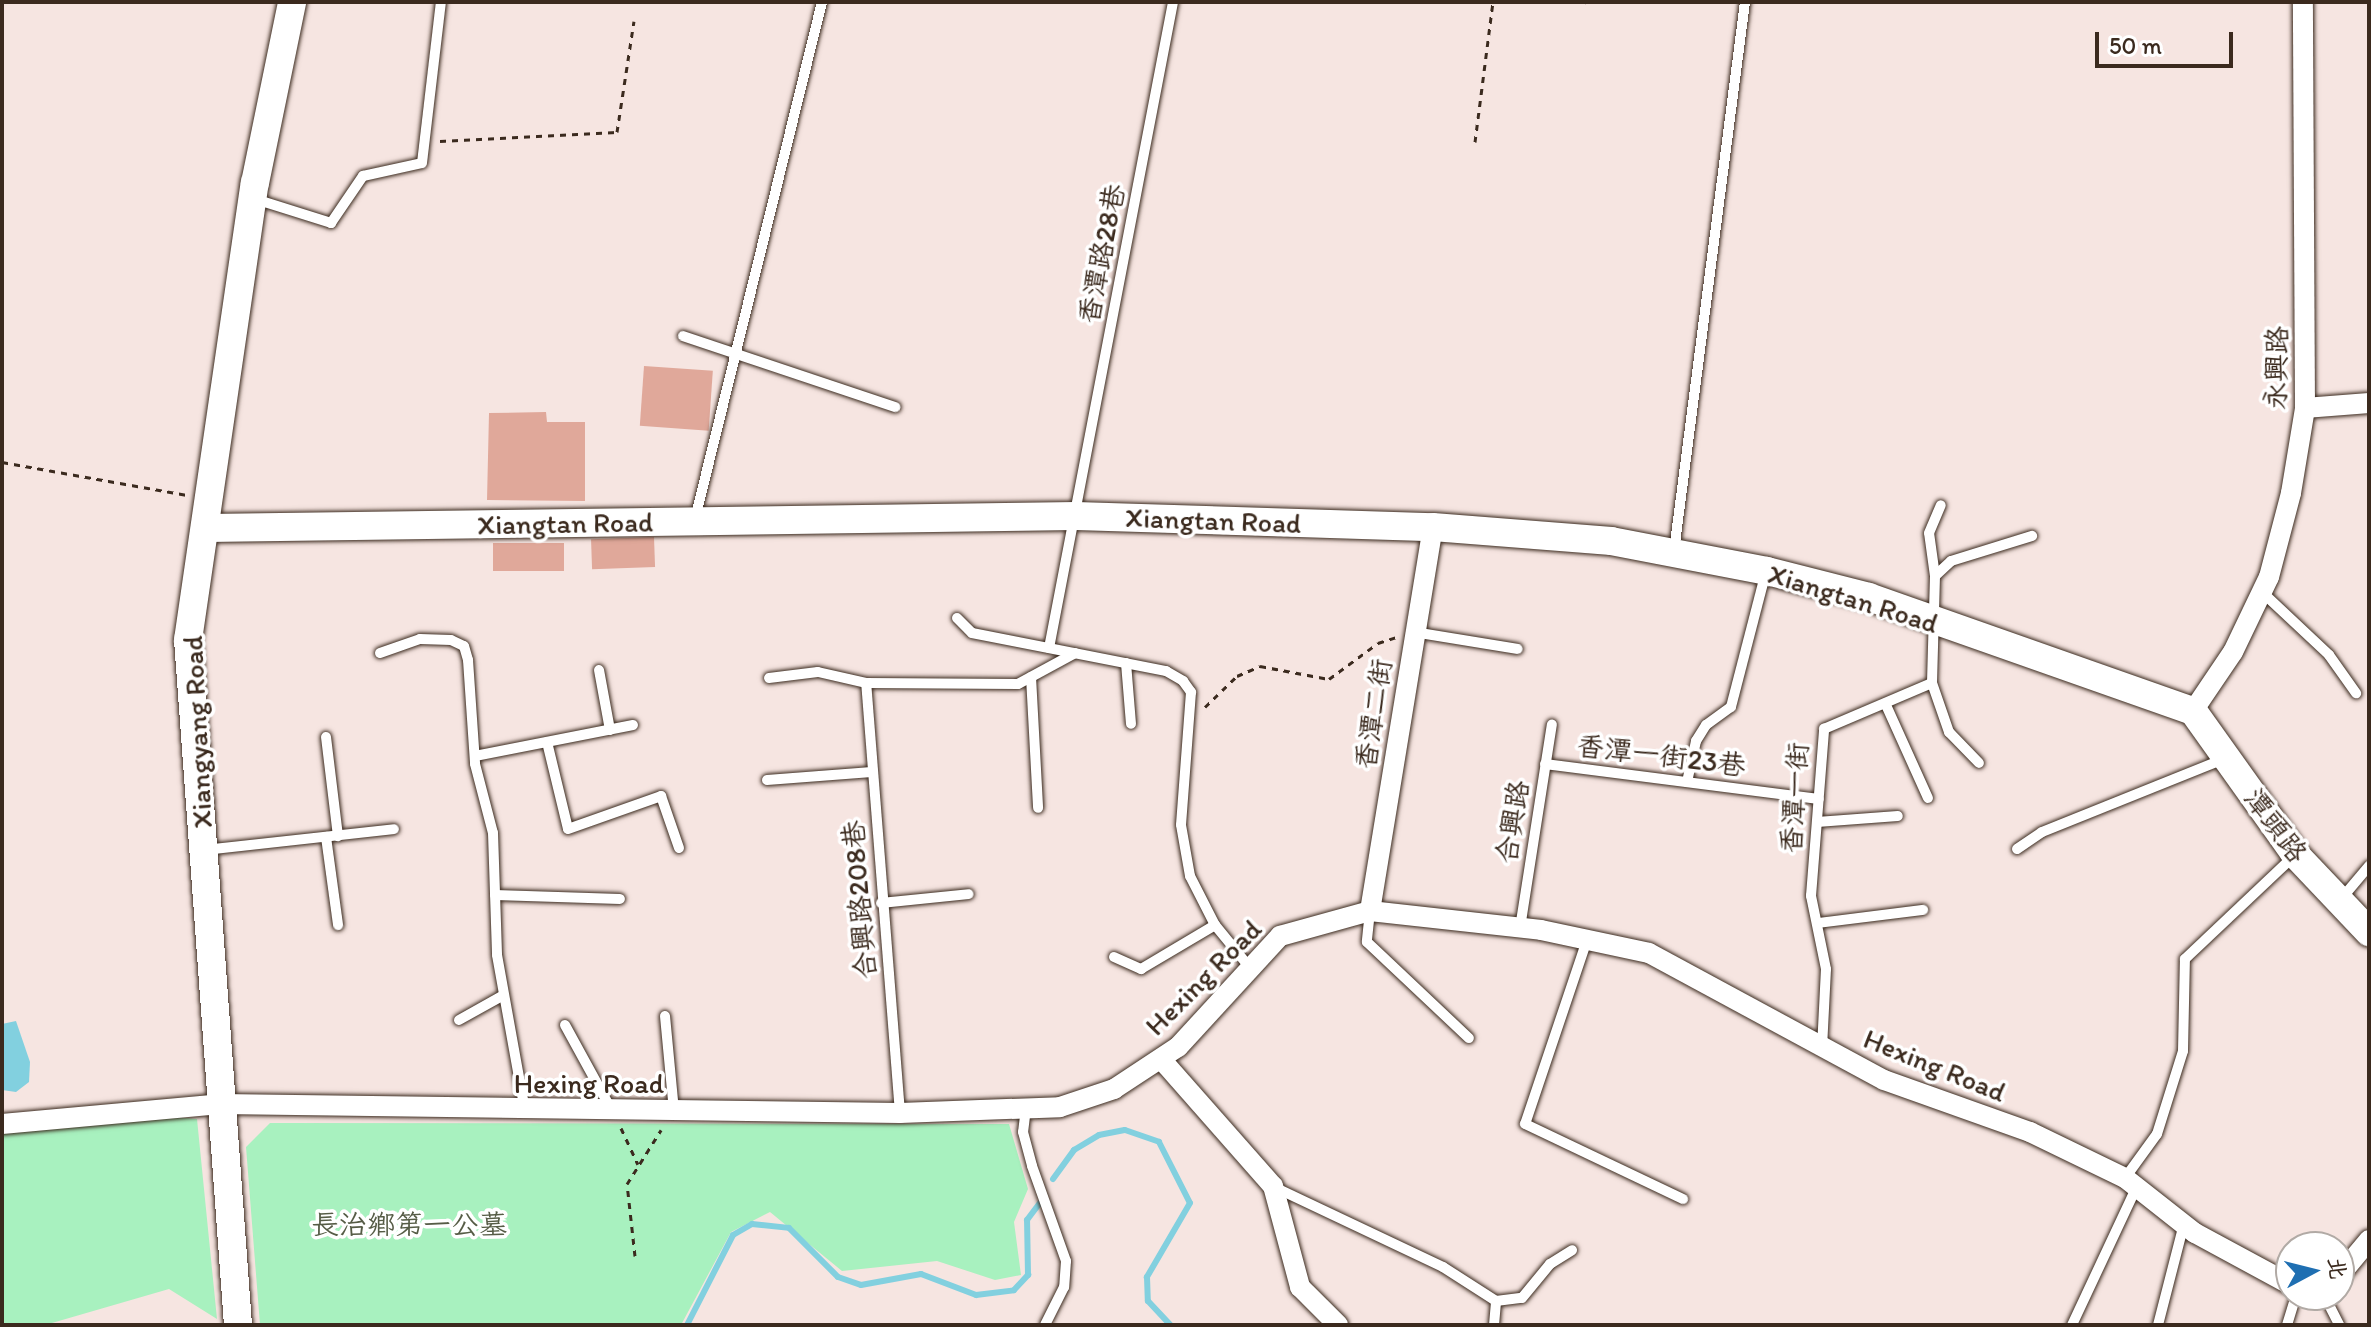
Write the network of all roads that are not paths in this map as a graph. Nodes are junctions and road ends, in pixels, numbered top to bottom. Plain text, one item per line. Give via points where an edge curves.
1 (292, 2) edge
2 (441, 2) edge
3 (822, 2) edge
4 (1173, 2) edge
5 (1745, 2) edge
6 (2303, 2) edge
7 (253, 199) junction
8 (683, 336) dead end
9 (737, 354) junction
10 (2369, 403) edge
11 (895, 407) dead end
12 (2305, 408) junction
13 (1941, 505) dead end
14 (1076, 516) junction
15 (695, 521) junction
16 (1433, 527) junction
17 (207, 528) junction
18 (2032, 536) dead end
19 (1674, 553) junction
20 (1767, 571) junction
21 (1935, 576) junction
22 (2262, 592) junction
23 (957, 618) dead end
24 (1936, 622) junction
25 (1414, 632) junction
26 (1049, 648) junction
27 (1518, 649) dead end
28 (380, 653) dead end
29 (1075, 653) junction
30 (1126, 663) junction
31 (599, 670) dead end
32 (1031, 677) junction
33 (769, 678) dead end
34 (866, 683) junction
35 (1932, 683) junction
36 (2356, 693) dead end
37 (1886, 705) junction
38 (2193, 711) junction
39 (1131, 724) dead end
40 (1552, 724) dead end
41 (633, 725) dead end
42 (610, 730) junction
43 (326, 737) dead end
44 (547, 742) junction
45 (475, 756) junction
46 (2226, 758) junction
47 (1979, 763) dead end
48 (1545, 764) junction
49 (872, 772) junction
50 (767, 780) dead end
51 (1687, 782) junction
52 (1928, 798) dead end
53 (1819, 799) junction
54 (1038, 808) dead end
55 (1898, 816) dead end
56 (1817, 822) junction
57 (394, 829) dead end
58 (338, 836) junction
59 (326, 837) junction
60 (679, 848) dead end
61 (2017, 849) dead end
62 (202, 850) junction
63 (2295, 854) junction
64 (2369, 866) edge
65 (969, 894) dead end
66 (495, 895) junction
67 (620, 899) dead end
68 (2340, 901) junction
69 (881, 903) junction
70 (1923, 910) dead end
71 (1370, 911) junction
72 (1818, 923) junction
73 (338, 925) dead end
74 (1215, 925) junction
75 (1520, 928) junction
76 (2369, 932) edge
77 (1587, 940) junction
78 (1114, 957) dead end
79 (1252, 970) junction
80 (504, 995) junction
81 (665, 1016) dead end
82 (459, 1020) dead end
83 (565, 1025) dead end
84 (1469, 1038) dead end
85 (1822, 1048) junction
86 (1161, 1059) junction
87 (220, 1104) junction
88 (1026, 1108) junction
89 (525, 1111) junction
90 (674, 1111) junction
91 (613, 1112) junction
92 (900, 1113) junction
93 (2, 1124) edge
94 (2131, 1182) junction
95 (1273, 1186) junction
96 (1683, 1199) dead end
97 (2184, 1224) junction
98 (2369, 1240) edge
99 (1572, 1250) dead end
100 (2355, 1257) edge
101 (2275, 1276) edge
102 (1496, 1301) junction
103 (238, 1325) edge
104 (1045, 1325) edge
105 (1335, 1325) edge
106 (1494, 1325) edge
107 (2072, 1325) edge
108 (2158, 1325) edge

1 - 7 street, Xiangyang Road
2 - 7 lane via 422,163 363,176 331,223
3 - 9 lane
4 - 14 lane, 香潭路28巷
5 - 19 lane
6 - 12 street, 永興路
7 - 17 street, Xiangyang Road
8 - 9 lane
9 - 11 lane
9 - 15 lane
10 - 12 street
12 - 22 street, 永興路 via 2291,493
13 - 21 lane via 1929,533
14 - 15 street, Xiangtan Road
14 - 16 street, Xiangtan Road
14 - 26 lane, 香潭路28巷
15 - 17 street, Xiangtan Road
16 - 19 street, Xiangtan Road via 1611,541
16 - 25 street, 香潭二街
17 - 62 street, Xiangyang Road via 188,640
18 - 21 lane via 1951,561
19 - 20 street, Xiangtan Road
20 - 24 street, Xiangtan Road
20 - 51 lane via 1731,707 1706,725 1696,741
21 - 24 lane
22 - 36 lane via 2329,655
22 - 38 street, 永興路 via 2233,652
23 - 26 lane via 972,633
24 - 35 lane
24 - 38 street, Xiangtan Road
25 - 27 lane
25 - 71 street, 香潭二街
26 - 29 lane
28 - 45 lane via 420,639 464,646 473,695
29 - 30 lane
29 - 32 lane
30 - 39 lane
30 - 74 lane via 1166,671 1191,692 1181,825 1190,876
31 - 42 lane
32 - 34 lane via 1018,684
32 - 54 lane
33 - 34 lane via 818,672
34 - 49 lane, 合興路208巷
35 - 37 lane, 香潭一街
35 - 47 lane via 1949,732
37 - 52 lane
37 - 53 lane, 香潭一街 via 1824,729
38 - 46 street, 潭頭路
40 - 48 lane, 合興路
41 - 42 lane
42 - 44 lane
43 - 58 lane
44 - 45 lane
44 - 60 lane via 568,829 661,796
45 - 66 lane via 493,833
46 - 61 lane via 2042,832
46 - 63 street, 潭頭路
48 - 51 lane, 香潭一街23巷
48 - 75 lane, 合興路
49 - 50 lane
49 - 69 lane, 合興路208巷
51 - 53 lane, 香潭一街23巷
53 - 56 lane, 香潭一街
55 - 56 lane
56 - 72 lane, 香潭一街 via 1811,896
57 - 58 lane
58 - 59 lane
59 - 62 lane
59 - 73 lane
62 - 87 street, Xiangyang Road
63 - 68 street, 潭頭路
63 - 94 lane via 2185,959 2183,1051 2157,1134
64 - 68 lane
65 - 69 lane
66 - 67 lane
66 - 80 lane
68 - 76 street, 潭頭路
69 - 92 lane, 合興路208巷
70 - 72 lane
71 - 75 street, Hexing Road
71 - 79 street, Hexing Road via 1280,936
71 - 84 lane via 1367,942
72 - 85 lane, 香潭一街 via 1826,969
74 - 78 lane via 1141,969
74 - 79 lane
75 - 77 street, Hexing Road
77 - 85 street, Hexing Road via 1649,953
77 - 96 lane via 1525,1124
79 - 86 street, Hexing Road
80 - 82 lane
80 - 89 lane
81 - 90 lane
83 - 91 lane
85 - 94 street, Hexing Road via 1884,1080 2030,1132
86 - 88 street, Hexing Road via 1114,1089 1060,1107
86 - 95 street
87 - 89 street, Hexing Road
87 - 93 street, Hexing Road
87 - 103 street, Xiangyang Road
88 - 92 street, Hexing Road
88 - 104 lane via 1026,1144 1066,1261 1064,1287
89 - 91 street, Hexing Road
90 - 91 street, Hexing Road
90 - 92 street, Hexing Road
94 - 97 street, Hexing Road
94 - 107 lane
95 - 102 lane via 1443,1267
95 - 105 street via 1300,1287
97 - 101 street, Hexing Road
97 - 108 lane
98 - 100 street
99 - 102 lane via 1550,1264 1522,1298
102 - 106 lane

